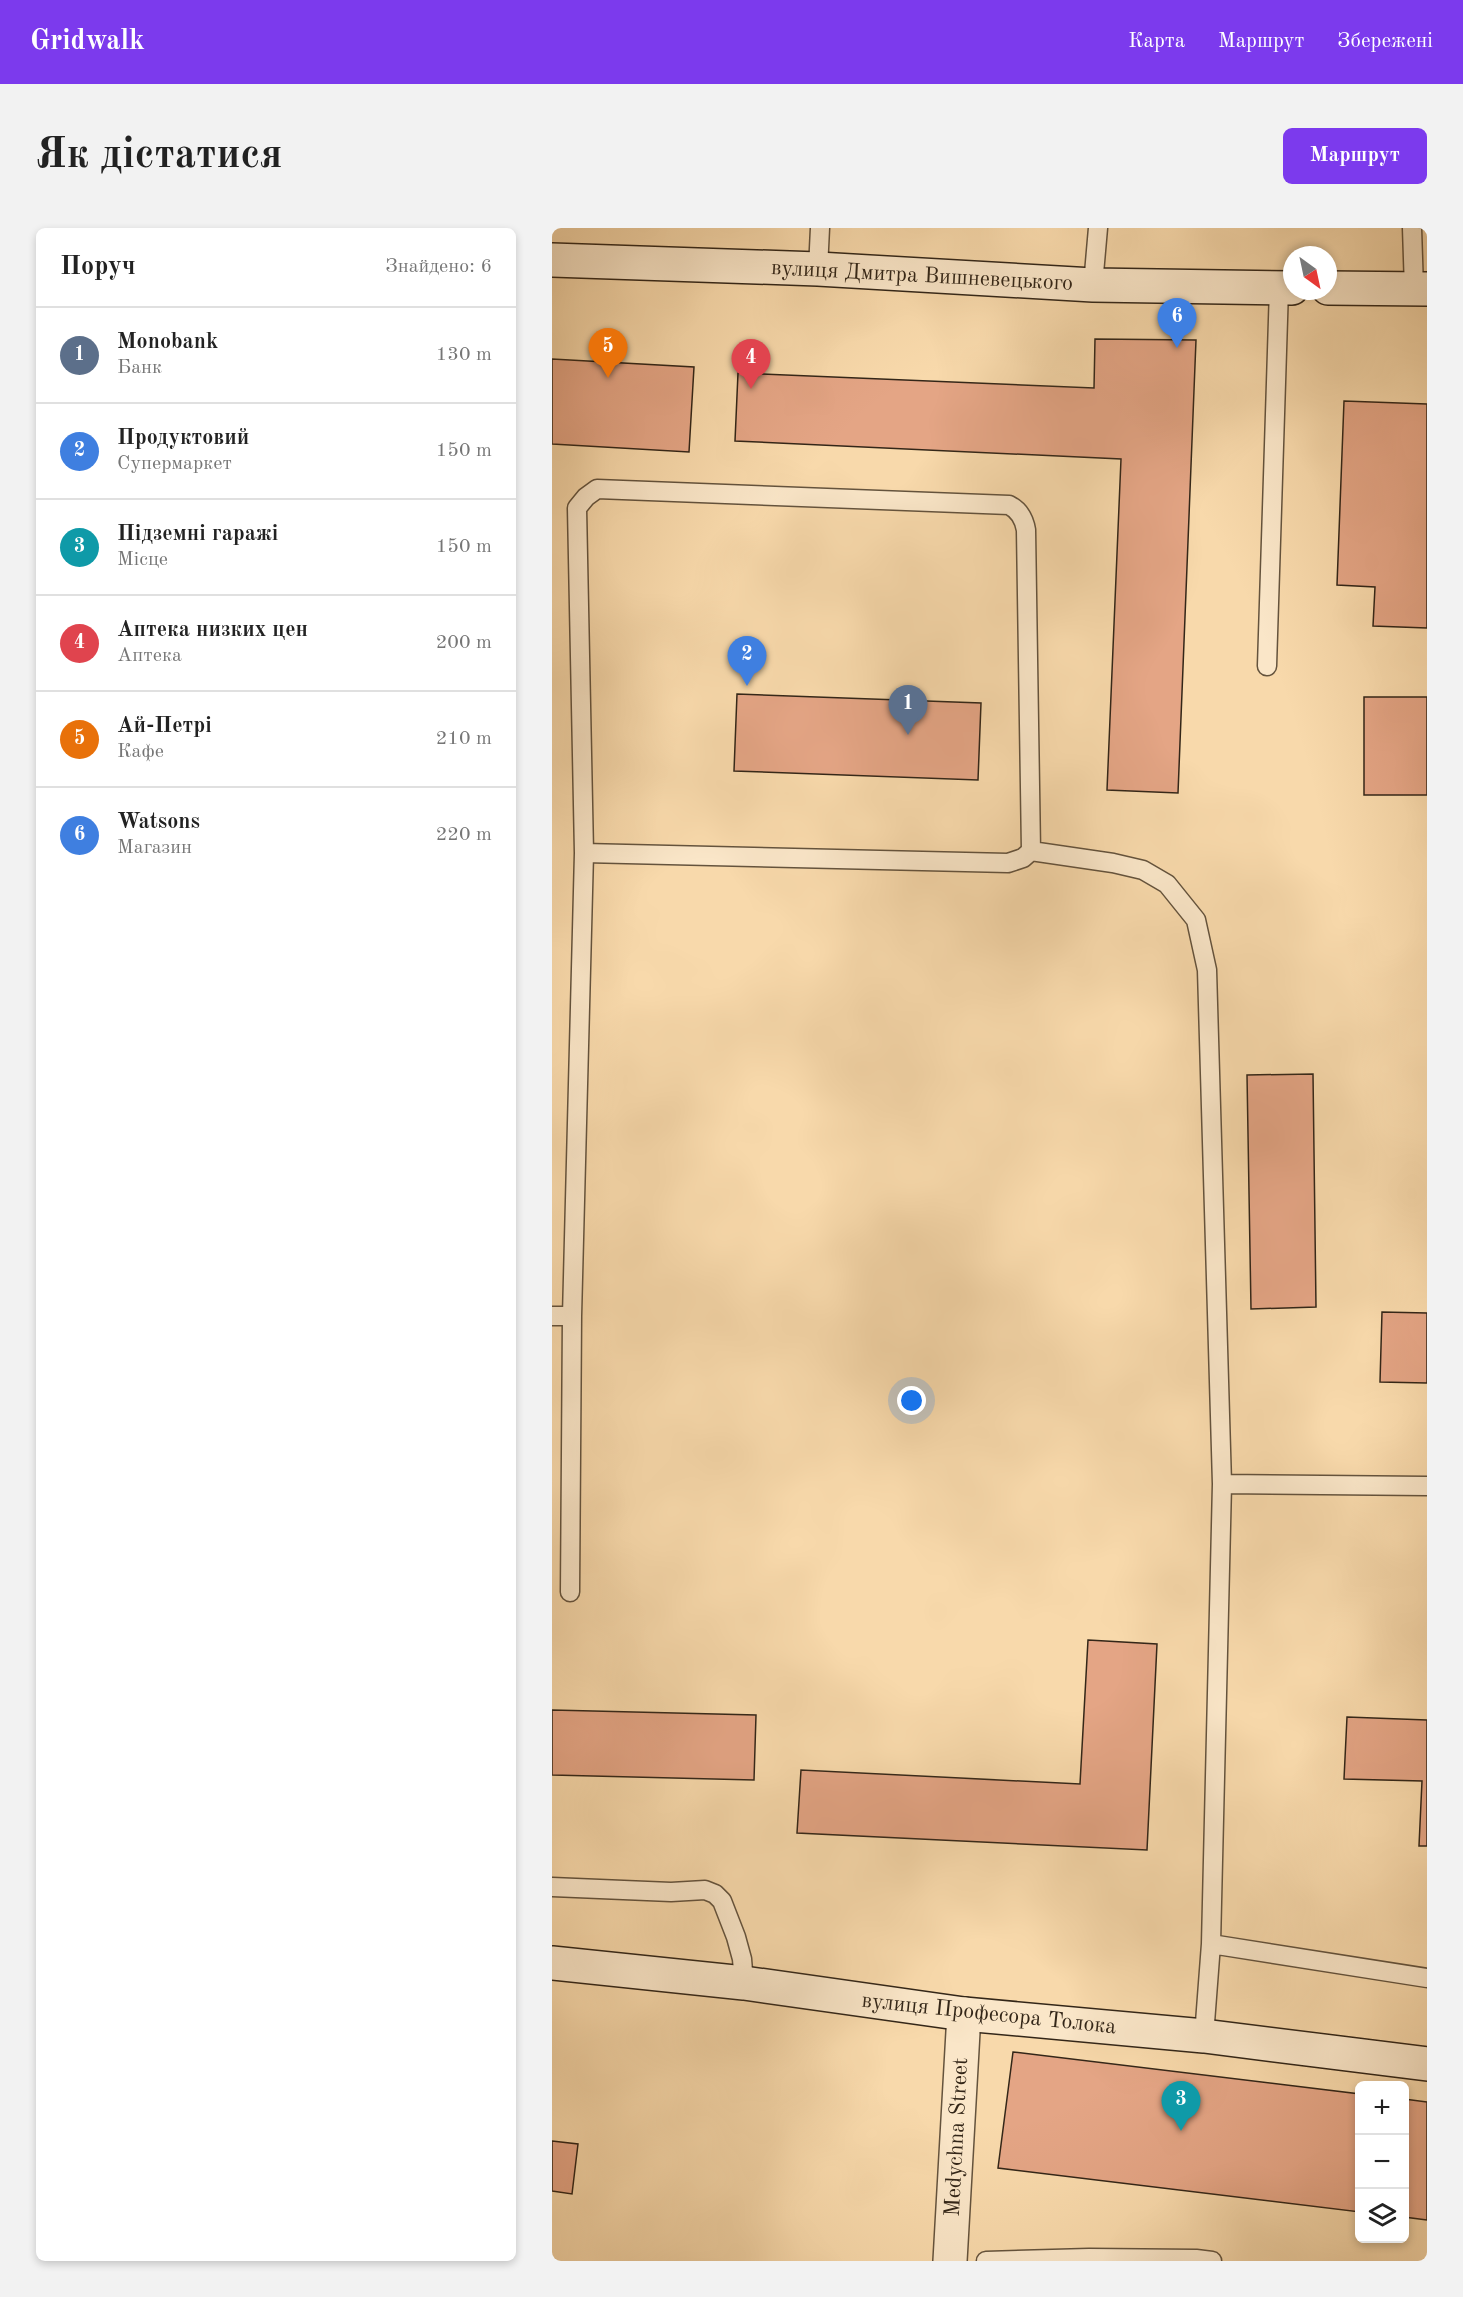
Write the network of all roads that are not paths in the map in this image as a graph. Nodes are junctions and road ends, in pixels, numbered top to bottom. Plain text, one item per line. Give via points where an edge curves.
1 (820, 228) edge
2 (1098, 228) edge
3 (1412, 228) edge
4 (552, 260) edge
5 (818, 269) junction
6 (1093, 285) junction
7 (1283, 288) edge
8 (1337, 288) edge
9 (1421, 289) edge
10 (1285, 300) edge
11 (1267, 666) dead end
12 (1031, 851) junction
13 (584, 853) junction
14 (552, 1316) edge
15 (573, 1316) junction
16 (1222, 1484) junction
17 (1427, 1485) edge
18 (570, 1592) dead end
19 (552, 1887) edge
20 (1211, 1944) junction
21 (553, 1967) edge
22 (1427, 1978) edge
23 (744, 1983) junction
24 (964, 2014) junction
25 (1204, 2036) junction
26 (1427, 2064) edge
27 (950, 2261) edge
28 (986, 2261) edge
29 (1212, 2261) edge

1 - 5 lane
2 - 6 lane
3 - 9 lane
4 - 5 street, вулиця Дмитра Вишневецького
5 - 6 street, вулиця Дмитра Вишневецького
6 - 7 street, вулиця Дмитра Вишневецького
8 - 9 street
10 - 11 lane
12 - 13 lane via 1008,863
12 - 13 lane via 1026,530 1016,508 597,489 576,508
12 - 16 lane via 1143,870 1167,884 1196,920 1207,970
13 - 15 lane
14 - 15 lane
15 - 18 lane
16 - 17 lane
16 - 20 lane
19 - 23 lane via 705,1890 715,1894 722,1901 736,1937
20 - 22 lane
20 - 25 lane
21 - 23 street, вулиця Професора Толока
23 - 24 street, вулиця Професора Толока
24 - 25 street, вулиця Професора Толока
24 - 27 street, Medychna Street
25 - 26 street, вулиця Професора Толока
28 - 29 lane

